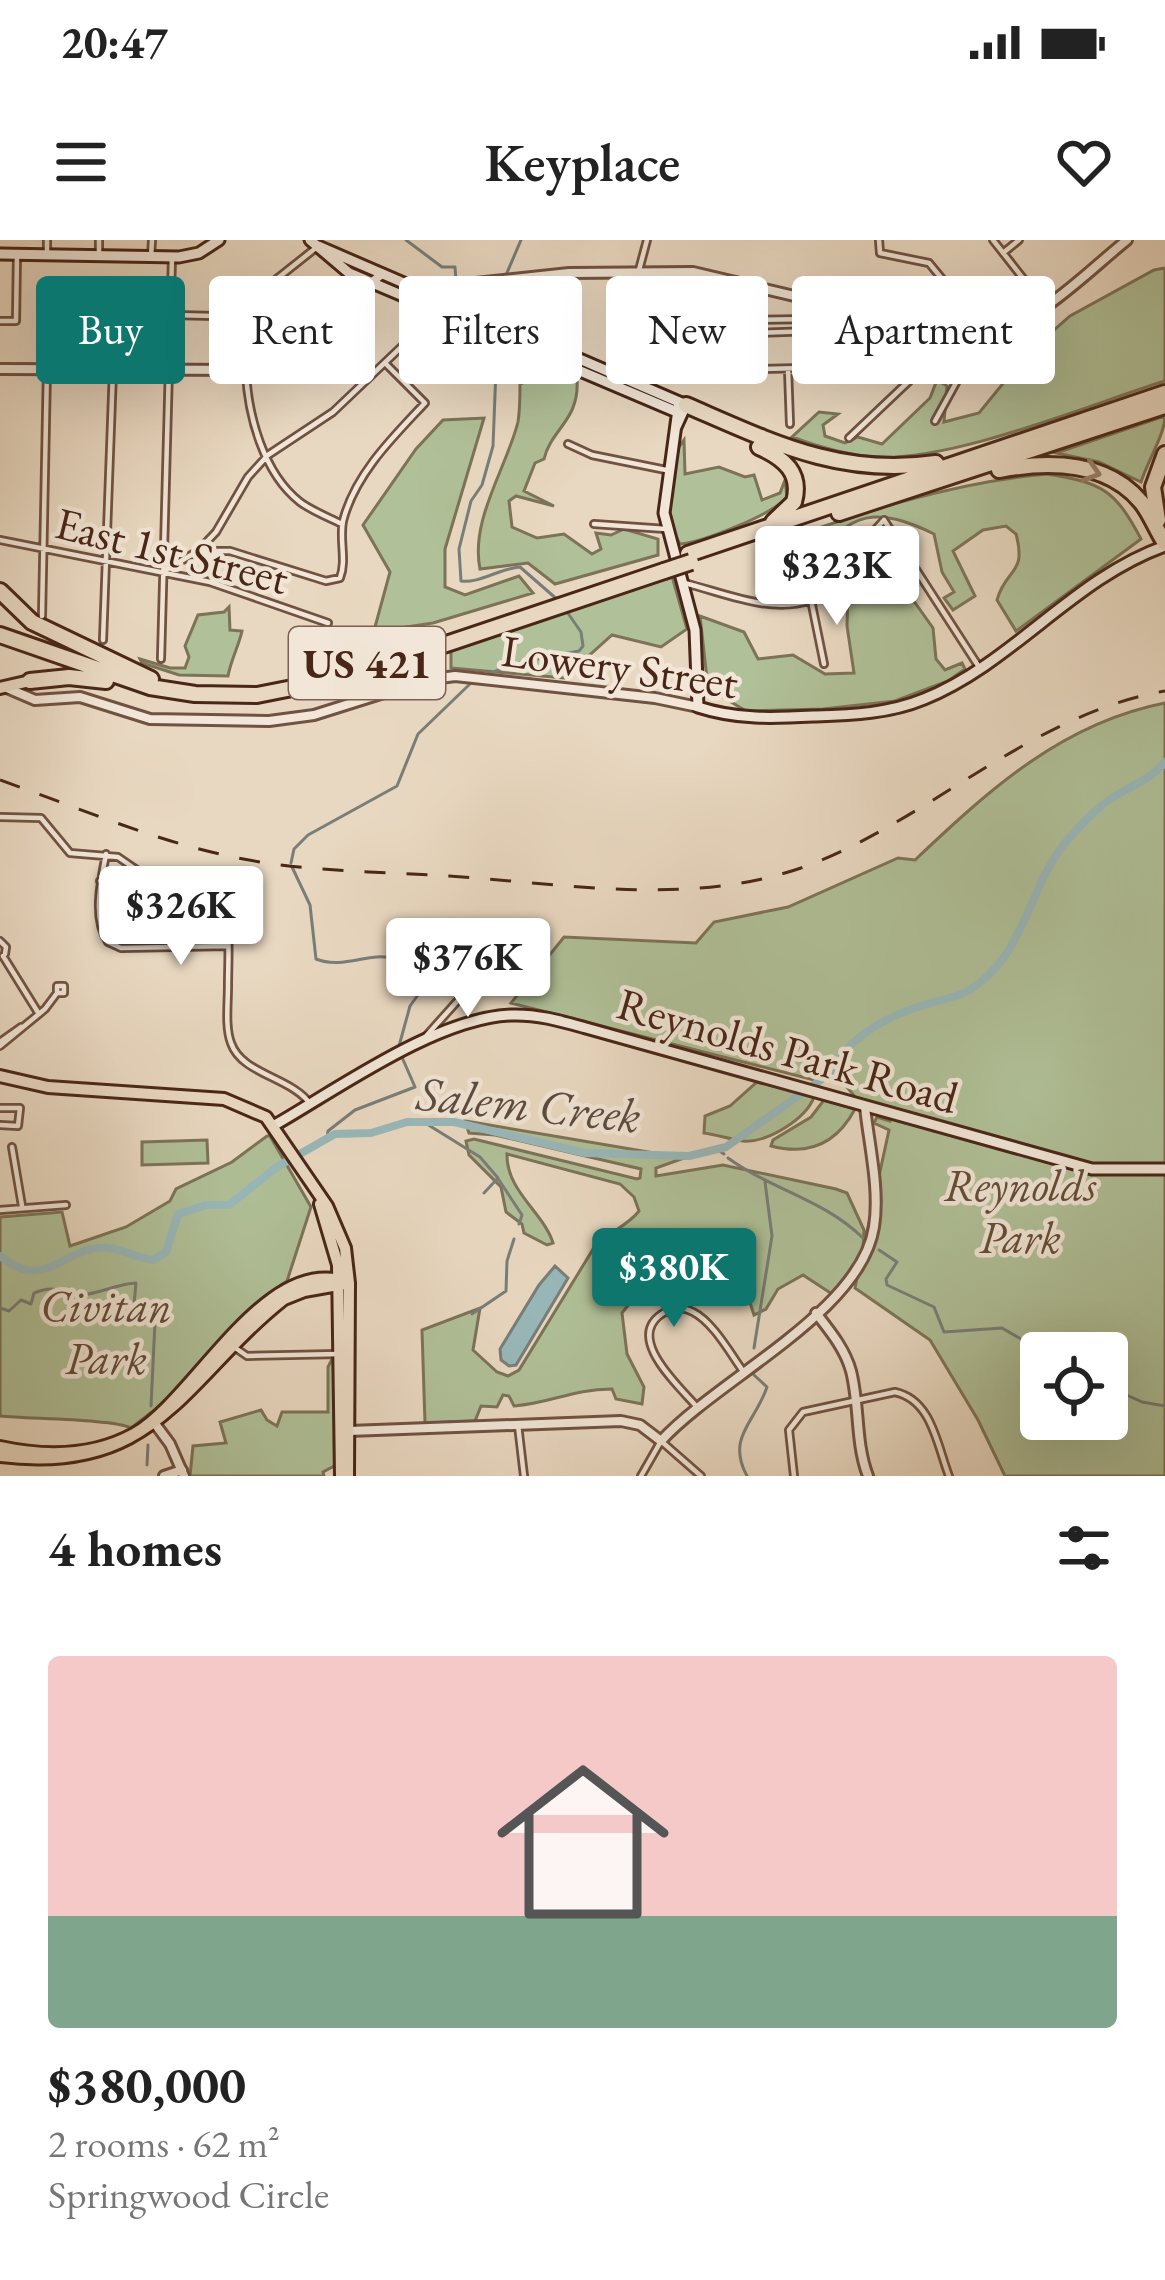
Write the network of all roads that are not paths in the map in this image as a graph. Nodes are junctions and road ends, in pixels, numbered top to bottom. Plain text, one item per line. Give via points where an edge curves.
1 (47, 240) edge
2 (99, 240) edge
3 (152, 240) edge
4 (219, 240) edge
5 (647, 240) edge
6 (879, 240) edge
7 (993, 240) edge
8 (1019, 240) edge
9 (1127, 240) edge
10 (314, 243) edge
11 (1003, 253) junction
12 (0, 254) edge
13 (17, 254) junction
14 (47, 255) junction
15 (99, 256) junction
16 (151, 257) junction
17 (172, 257) junction
18 (639, 269) junction
19 (382, 274) junction
20 (172, 276) edge
21 (358, 276) edge
22 (551, 276) edge
23 (709, 276) edge
24 (940, 276) edge
25 (1021, 276) edge
26 (375, 280) edge
27 (399, 283) edge
28 (1055, 296) edge
29 (185, 315) edge
30 (768, 320) edge
31 (0, 321) edge
32 (768, 332) edge
33 (399, 350) edge
34 (385, 363) junction
35 (582, 368) edge
36 (0, 369) edge
37 (36, 369) edge
38 (768, 369) edge
39 (788, 369) junction
40 (792, 369) edge
41 (47, 384) edge
42 (112, 384) edge
43 (171, 384) edge
44 (247, 384) edge
45 (905, 384) edge
46 (955, 384) edge
47 (1165, 392) edge
48 (1165, 406) edge
49 (680, 412) junction
50 (935, 421) dead end
51 (790, 424) dead end
52 (849, 438) dead end
53 (568, 444) dead end
54 (1165, 454) edge
55 (268, 455) junction
56 (977, 455) junction
57 (668, 470) junction
58 (936, 484) junction
59 (343, 524) junction
60 (594, 524) dead end
61 (666, 529) junction
62 (758, 531) junction
63 (0, 540) edge
64 (1165, 542) edge
65 (43, 547) junction
66 (198, 551) junction
67 (690, 558) junction
68 (106, 559) junction
69 (164, 571) junction
70 (682, 582) junction
71 (0, 591) edge
72 (811, 600) junction
73 (533, 610) junction
74 (42, 616) dead end
75 (328, 623) dead end
76 (0, 631) edge
77 (104, 640) dead end
78 (161, 659) dead end
79 (824, 664) dead end
80 (979, 667) junction
81 (151, 679) junction
82 (0, 688) edge
83 (29, 689) junction
84 (165, 690) junction
85 (698, 707) junction
86 (0, 817) edge
87 (106, 854) junction
88 (100, 881) junction
89 (152, 881) junction
90 (0, 941) edge
91 (228, 946) junction
92 (1, 957) edge
93 (488, 968) dead end
94 (56, 993) dead end
95 (39, 1014) junction
96 (0, 1044) edge
97 (415, 1046) junction
98 (0, 1080) edge
99 (310, 1105) junction
100 (865, 1107) junction
101 (0, 1108) edge
102 (0, 1125) edge
103 (273, 1126) junction
104 (12, 1147) dead end
105 (1165, 1169) edge
106 (66, 1205) dead end
107 (22, 1208) junction
108 (0, 1210) edge
109 (342, 1283) junction
110 (816, 1313) junction
111 (234, 1347) junction
112 (339, 1354) junction
113 (743, 1371) junction
114 (340, 1394) junction
115 (856, 1402) junction
116 (697, 1407) junction
117 (155, 1425) junction
118 (518, 1425) junction
119 (349, 1431) junction
120 (661, 1441) junction
121 (0, 1451) edge
122 (183, 1473) edge
123 (164, 1476) edge
124 (344, 1476) edge
125 (524, 1476) edge
126 (641, 1476) edge
127 (700, 1476) edge
128 (794, 1476) edge
129 (868, 1476) edge
130 (949, 1476) edge

1 - 14 street
2 - 15 street
3 - 16 street
4 - 17 main road
5 - 18 street
6 - 24 street via 880,253 929,263
7 - 11 street
8 - 11 street
9 - 28 street
10 - 19 main road
10 - 21 main road
10 - 29 street via 300,264 236,311
11 - 25 street
12 - 13 main road
13 - 14 main road
13 - 31 street via 16,321
14 - 15 main road
15 - 16 main road
16 - 17 main road
17 - 20 street
18 - 22 street
18 - 23 street
19 - 26 street
19 - 27 main road
30 - 32 street via 818,324 813,331
33 - 34 street
34 - 55 street via 328,416
34 - 59 street via 425,404 373,463
35 - 49 main road
36 - 37 street
38 - 39 street
39 - 40 street
39 - 51 street
41 - 65 street
42 - 68 street
43 - 69 street
44 - 55 street via 250,419
45 - 52 street
46 - 50 street
47 - 56 highway, US 421
48 - 58 highway, US 421
49 - 56 highway via 839,463 909,466
49 - 57 main road
49 - 62 highway via 767,450 792,470 794,502
53 - 57 street
54 - 64 highway via 1153,494
55 - 59 street via 297,499
55 - 66 street
56 - 62 highway, US 421
57 - 61 main road
58 -> 64 highway via 1025,466 1088,469 1132,493
58 - 67 highway, US 421
59 - 66 street via 344,568 334,582 230,551
60 - 61 street
61 - 70 main road
62 - 67 highway, US 421
63 - 65 street, East 1st Street
64 - 80 main road, Lowery Street
65 - 68 street, East 1st Street
65 - 74 street
66 - 69 street
67 - 73 highway, US 421, bridge
68 - 69 street, East 1st Street
68 - 77 street
69 - 75 street, East 1st Street
69 - 78 street
70 - 72 street via 772,606
70 - 85 main road via 695,630
71 - 81 highway via 32,622
72 - 79 street
72 - 80 street via 884,520
73 - 81 highway, US 421 via 302,681 226,688
73 - 84 highway, US 421 via 303,689 242,696
76 - 81 highway, US 421
76 - 84 highway, US 421
80 - 85 main road, Lowery Street via 923,699 873,712 748,719
82 - 83 main road
83 - 84 highway via 78,677
83 - 85 street, Lowery Street via 150,719 314,715 432,678 464,676
86 - 87 street via 41,818 70,853
87 - 88 street
87 - 89 street
88 - 89 street
88 - 91 street via 100,927 117,947
89 - 91 street via 212,887 222,898
90 - 92 street via 7,948
91 - 99 street via 232,1046
92 - 95 street
93 - 97 street
94 - 95 street
95 - 96 street
97 - 99 main road, Reynolds Park Road
97 - 100 main road, Reynolds Park Road via 475,1020 536,1016
98 - 103 main road via 224,1099
99 - 103 main road, Reynolds Park Road
100 - 105 main road, Reynolds Park Road via 1092,1169
100 - 110 street via 876,1205 870,1246 847,1287
101 - 102 street via 20,1108 18,1126
103 - 109 main road via 340,1233
104 - 107 street
106 - 107 street
107 - 108 street
109 - 111 main road via 288,1297
109 - 112 main road
109 - 117 main road via 302,1282 279,1292
109 - 119 main road
110 - 113 street
110 - 115 street via 849,1364
111 - 112 street via 247,1356
111 - 117 main road
112 - 114 main road
113 - 116 street
113 - 116 street via 694,1312 660,1315 650,1347
114 - 119 main road
114 - 124 main road
115 - 128 street via 797,1417 788,1436
115 - 129 street
115 - 130 street via 895,1392 916,1401
116 - 120 street
117 - 121 main road via 80,1452
117 - 122 street
118 - 119 street
118 - 120 street via 628,1421
118 - 125 street
119 - 124 main road
120 - 126 street
120 - 127 street
122 - 123 street

